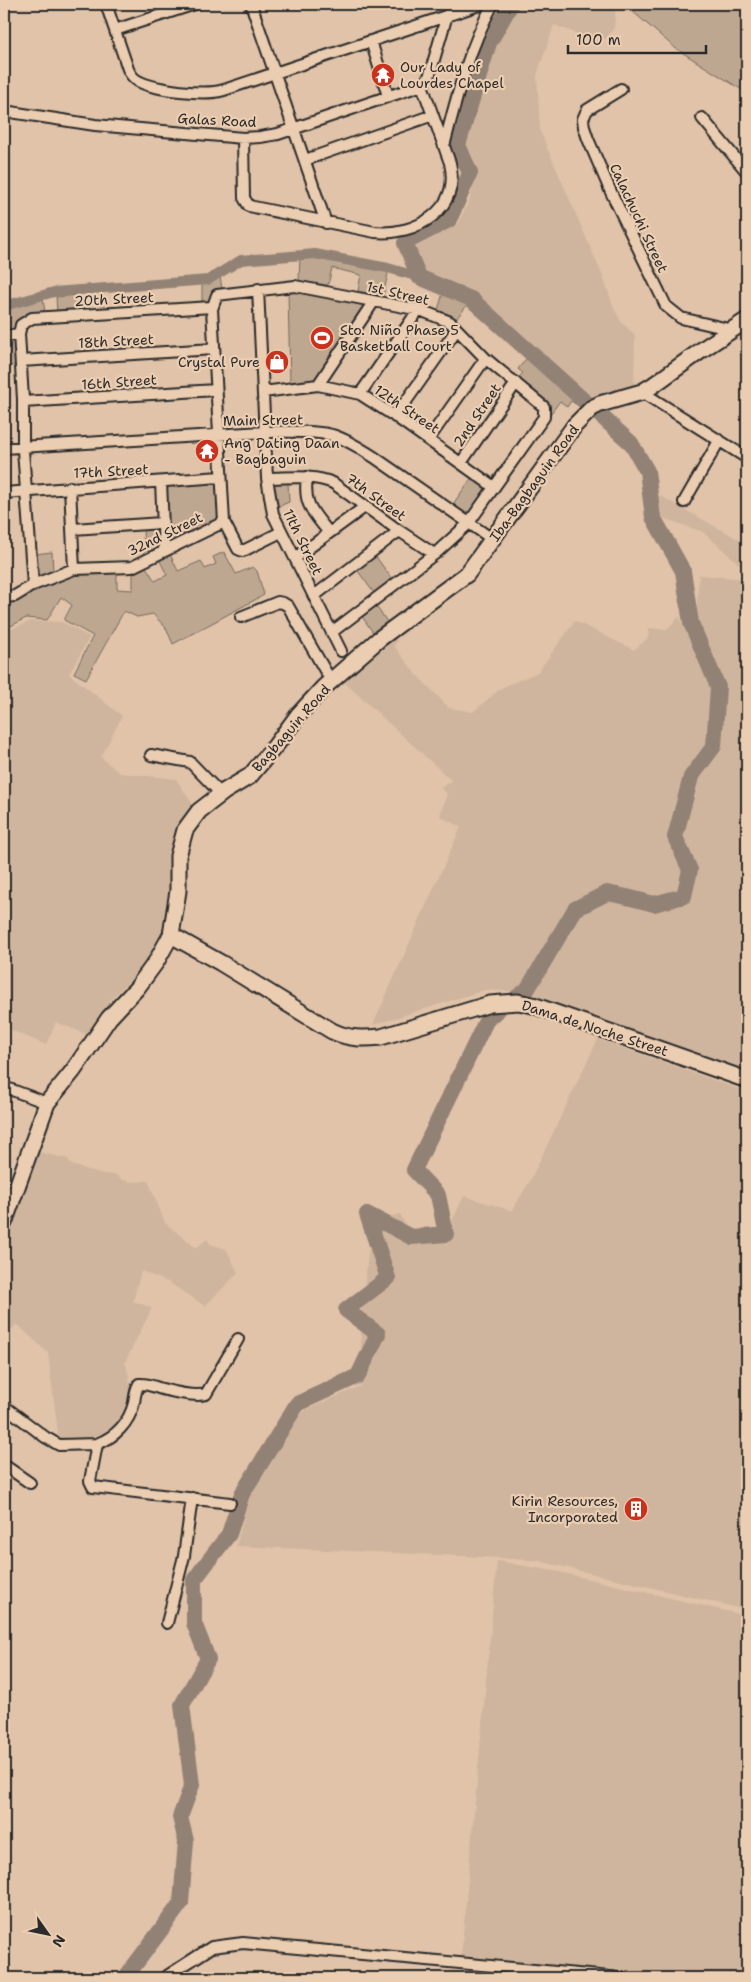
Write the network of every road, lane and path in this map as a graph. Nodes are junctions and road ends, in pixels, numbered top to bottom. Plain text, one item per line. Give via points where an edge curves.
1 (106, 4) edge
2 (195, 4) edge
3 (250, 4) edge
4 (482, 4) edge
5 (493, 4) edge
6 (451, 10) edge
7 (115, 30) junction
8 (371, 41) junction
9 (275, 73) junction
10 (422, 85) junction
11 (622, 89) dead end
12 (388, 96) junction
13 (4, 111) edge
14 (433, 115) junction
15 (702, 118) dead end
16 (294, 128) junction
17 (243, 138) junction
18 (444, 146) junction
19 (304, 160) junction
20 (747, 172) edge
21 (326, 223) junction
22 (258, 289) junction
23 (374, 301) junction
24 (212, 307) junction
25 (419, 309) junction
26 (747, 320) edge
27 (20, 329) junction
28 (457, 329) junction
29 (732, 330) junction
30 (4, 336) edge
31 (214, 349) junction
32 (486, 359) junction
33 (21, 361) junction
34 (516, 383) junction
35 (318, 386) junction
36 (216, 390) junction
37 (263, 392) junction
38 (642, 392) junction
39 (360, 394) junction
40 (23, 402) junction
41 (395, 417) junction
42 (264, 432) junction
43 (219, 435) junction
44 (428, 440) junction
45 (720, 441) junction
46 (23, 447) junction
47 (4, 448) edge
48 (747, 458) edge
49 (461, 463) junction
50 (220, 477) junction
51 (307, 477) junction
52 (267, 478) junction
53 (161, 482) junction
54 (70, 487) junction
55 (494, 487) junction
56 (27, 490) junction
57 (4, 493) edge
58 (684, 502) dead end
59 (366, 506) junction
60 (162, 522) junction
61 (224, 522) junction
62 (469, 522) junction
63 (73, 529) junction
64 (399, 531) junction
65 (282, 532) junction
66 (329, 533) junction
67 (492, 539) junction
68 (164, 551) junction
69 (434, 554) junction
70 (295, 558) junction
71 (478, 559) joint
72 (74, 569) junction
73 (33, 585) junction
74 (4, 596) edge
75 (314, 596) junction
76 (241, 617) dead end
77 (332, 632) junction
78 (341, 651) dead end
79 (330, 682) junction
80 (151, 755) dead end
81 (221, 794) junction
82 (171, 936) junction
83 (747, 1080) edge
84 (4, 1087) edge
85 (47, 1103) junction
86 (4, 1224) edge
87 (238, 1339) dead end
88 (4, 1406) edge
89 (97, 1444) junction
90 (4, 1466) edge
91 (30, 1483) dead end
92 (192, 1498) junction
93 (230, 1504) dead end
94 (167, 1623) dead end
95 (164, 1978) edge
96 (620, 1978) edge

1 - 7 street
2 - 7 street
3 - 9 street
4 - 6 street
5 - 18 street via 468,58
6 - 8 street
6 - 10 street via 429,76
7 - 9 street via 130,73 144,84 208,93
8 - 9 street
8 - 12 street
9 - 16 street
10 - 12 street, Galas Road
10 - 14 street
11 - 29 street, Calachuchi Street via 587,110 583,119 610,190 666,306 681,318
12 - 16 street, Galas Road
13 - 17 street, Galas Road via 95,125
14 - 18 street
14 - 19 street
15 - 20 street
16 - 17 street, Galas Road via 278,134
16 - 19 street
17 - 21 street via 244,198 247,205
18 - 21 street via 452,185 442,208 432,216 394,232
19 - 21 street
22 - 23 street, 1st Street via 295,286
22 - 24 street, 1st Street via 217,295
22 - 37 street, 11th Street
23 - 25 street, 1st Street
23 - 35 street
24 - 27 street, 20th Street via 32,318
24 - 31 street
25 - 28 street, 1st Street via 450,322
25 - 39 street
26 - 29 street, Iba-Bagbaguin Road
27 - 30 street
27 - 33 street
28 - 32 street, 1st Street
28 - 41 street
29 - 38 street, Iba-Bagbaguin Road
31 - 33 street, 18th Street
31 - 36 street
32 - 34 street, 1st Street
32 - 44 street
33 - 40 street
34 - 49 street, 2nd Street
34 - 55 street, 1st Street via 542,404 545,414
35 - 37 street, 12th Street
35 - 39 street, 12th Street
36 - 40 street, 16th Street
36 - 43 street
37 - 42 street, 11th Street
38 - 45 street
38 - 67 street, Iba-Bagbaguin Road via 592,408 575,425
39 - 41 street, 12th Street
40 - 46 street
41 - 44 street, 12th Street
42 - 43 street, Main Street
42 - 52 street, 11th Street
42 - 62 street, Main Street via 332,435 354,444
43 - 46 street, Main Street
43 - 50 street
44 - 49 street, 12th Street
45 - 48 street
45 - 58 street
46 - 47 street, Main Street
46 - 56 street
49 - 55 street, 12th Street
50 - 53 street, 17th Street
50 - 61 street
51 - 52 street, 7th Street
51 - 59 street, 7th Street via 333,483
51 - 66 street via 307,503
52 - 65 street, 11th Street via 273,514
53 - 54 street, 17th Street
53 - 60 street
54 - 56 street, 17th Street
54 - 63 street
55 - 62 street, 1st Street
56 - 57 street, 17th Street
56 - 73 street
59 - 64 street, 7th Street
59 - 66 street
60 - 63 street
60 - 68 street
61 - 65 street via 238,549 243,551
61 - 68 street, 32nd Street
62 - 67 street, Main Street
62 - 69 street, 1st Street
63 - 72 street
64 - 69 street, 7th Street
64 - 75 street
65 - 70 street, 11th Street
66 - 70 street
67 - 71 street, Iba-Bagbaguin Road
68 - 72 street, 32nd Street via 132,567
69 - 77 street, 1st Street
70 - 75 street, 11th Street
71 - 79 street, Bagbaguin Road via 467,574 379,639
72 - 73 street, 32nd Street
73 - 74 street, 32nd Street via 15,596
75 - 77 street, 11th Street
76 - 79 street via 278,602 288,606
77 - 78 street, 11th Street
79 - 81 street, Bagbaguin Road via 299,714 250,776
80 - 81 street via 190,762
81 - 82 street, Bagbaguin Road via 199,811 185,830 178,856 178,891
82 - 83 street, Dama de Noche Street via 343,1036 381,1037 490,1004 518,1002
82 - 85 street, Bagbaguin Road via 137,988 109,1018 74,1071
84 - 85 street
85 - 86 street
87 - 89 street via 206,1394 200,1396 165,1390 148,1383 139,1384 134,1392 134,1404 122,1427 108,1440
88 - 89 street via 59,1445
89 - 92 street via 90,1482 93,1487
90 - 91 street
92 - 93 street
92 - 94 street via 184,1556
95 - 96 street via 212,1947 243,1943

